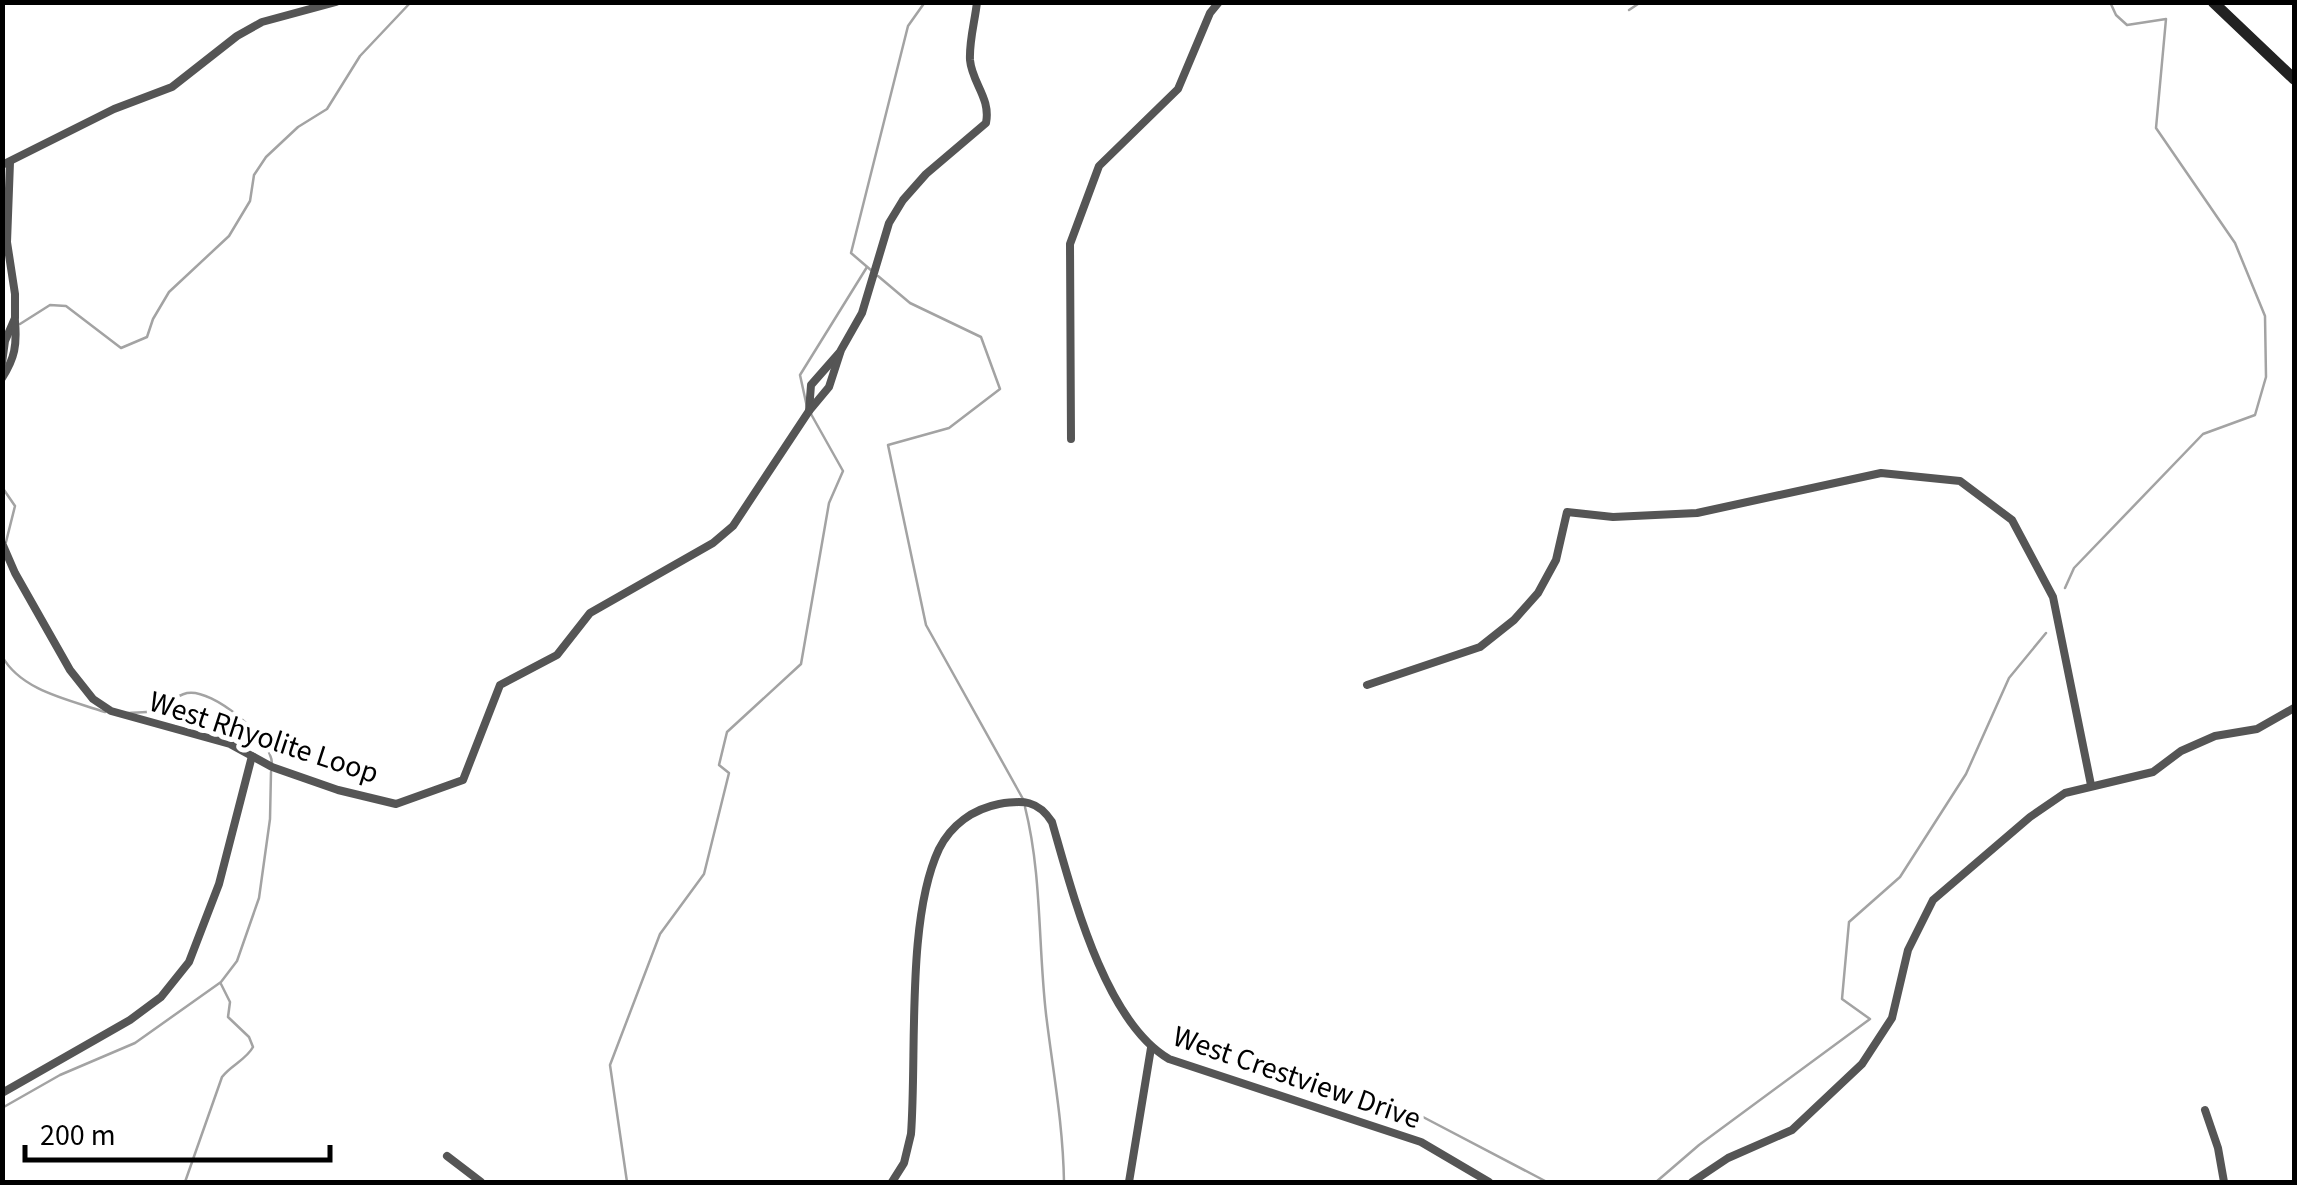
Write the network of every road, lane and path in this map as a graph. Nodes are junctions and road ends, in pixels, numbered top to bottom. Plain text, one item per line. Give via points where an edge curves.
1 (336, 2) edge
2 (978, 2) edge
3 (1219, 2) edge
4 (2213, 2) edge
5 (2294, 79) edge
6 (6, 164) edge
7 (15, 318) junction
8 (841, 350) junction
9 (2, 363) edge
10 (2, 378) edge
11 (809, 411) junction
12 (1071, 439) dead end
13 (2, 543) edge
14 (2, 556) edge
15 (15, 573) junction
16 (1366, 685) dead end
17 (2294, 708) edge
18 (252, 756) junction
19 (2091, 785) junction
20 (1151, 1048) junction
21 (2, 1092) edge
22 (2205, 1110) dead end
23 (447, 1156) dead end
24 (481, 1182) edge
25 (892, 1182) edge
26 (1128, 1182) edge
27 (1489, 1182) edge
28 (1692, 1182) edge
29 (2224, 1182) edge

1 - 6 street via 262,22 172,86
2 - 8 street, West Rhyolite Loop via 970,57 988,105 986,122 902,200 888,224 862,314
3 - 12 street via 1178,89 1098,166 1070,244
4 - 5 street
6 - 7 street
7 - 9 street
7 - 10 street via 14,360
8 - 11 street, West Rhyolite Loop via 829,387
8 - 11 street, West Rhyolite Loop via 811,385
11 - 18 street, West Rhyolite Loop via 733,526 590,612 557,655 500,685 463,780 396,804
13 - 15 street, West Rhyolite Loop
14 - 15 street, West Rhyolite Loop
15 - 18 street, West Rhyolite Loop via 93,699 111,711
16 - 19 street via 1480,647 1514,620 1556,560 1567,512 1697,513 1881,473 1960,481 2012,520 2052,597
17 - 19 street via 2257,729 2182,751 2132,780
18 - 21 street via 219,884 188,962 161,997 130,1020
19 - 28 street via 2049,803 1933,900 1908,950 1892,1018 1862,1064 1792,1130
20 - 25 street, West Crestview Drive via 1122,1008 1089,941 1043,809 1016,801 967,816 940,848 923,907 911,1134
20 - 26 street
20 - 27 street, West Crestview Drive via 1421,1142
22 - 29 street
23 - 24 street

